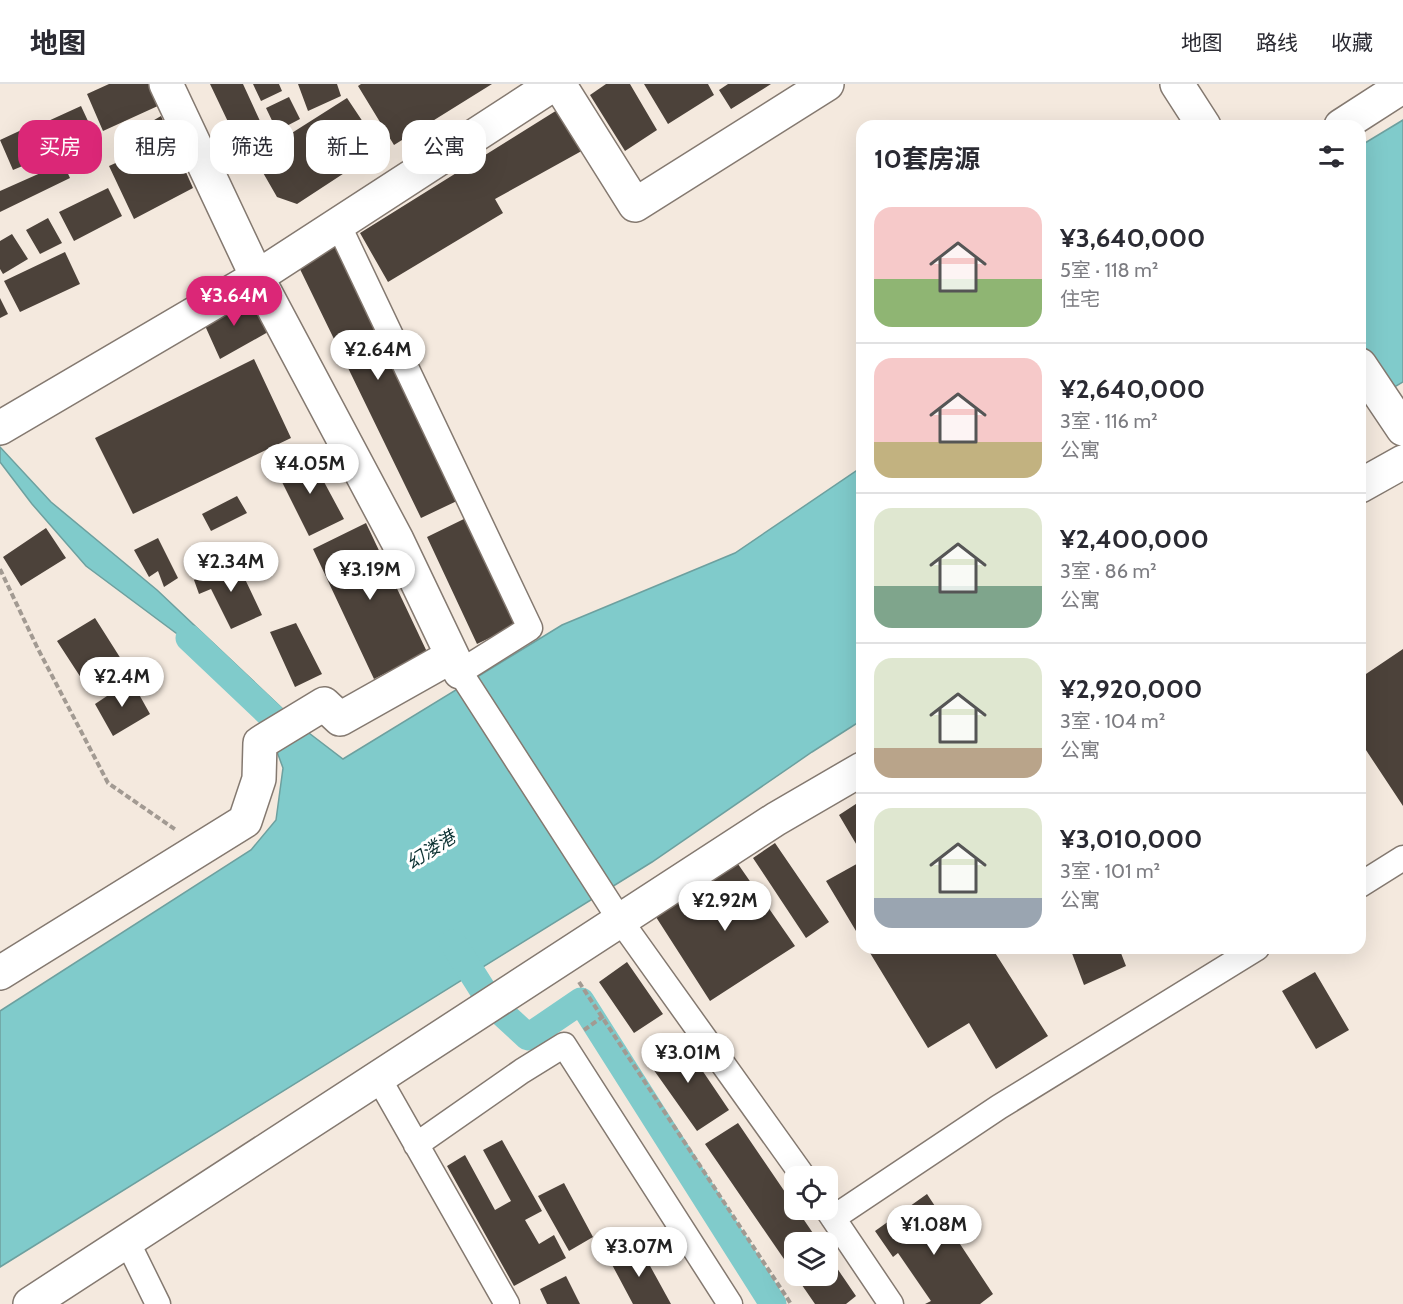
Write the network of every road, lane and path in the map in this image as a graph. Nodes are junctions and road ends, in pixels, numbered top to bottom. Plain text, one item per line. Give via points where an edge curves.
1 (166, 84) edge
2 (554, 84) edge
3 (559, 84) edge
4 (827, 84) edge
5 (1177, 84) edge
6 (1403, 86) edge
7 (1200, 120) edge
8 (1350, 120) edge
9 (338, 224) junction
10 (257, 277) junction
11 (1366, 374) edge
12 (0, 428) edge
13 (1403, 429) edge
14 (1403, 462) edge
15 (1366, 483) edge
16 (0, 569) edge
17 (456, 664) junction
18 (856, 772) edge
19 (202, 847) junction
20 (1403, 858) edge
21 (1366, 881) edge
22 (613, 909) junction
23 (1247, 954) edge
24 (0, 973) edge
25 (579, 980) dead end
26 (378, 1077) junction
27 (416, 1145) junction
28 (796, 1166) edge
29 (838, 1208) edge
30 (835, 1220) edge
31 (127, 1241) junction
32 (30, 1304) edge
33 (158, 1304) edge
34 (507, 1304) edge
35 (730, 1304) edge
36 (791, 1304) edge
37 (891, 1304) edge

1 - 10 street
2 - 9 street
3 - 4 street via 635,205
5 - 7 street
6 - 8 street
9 - 10 street
9 - 17 street via 530,628
10 - 12 street
10 - 17 street via 397,540
11 - 13 street
14 - 15 street
16 - 19 path via 108,783
17 - 19 street via 340,718 324,704 260,743 259,779 245,821
17 - 22 street
18 - 22 street
19 - 24 street
20 - 21 street
22 - 26 street
22 - 28 street
23 - 29 street
25 - 36 path
26 - 27 street
26 - 31 street
27 - 34 street
27 - 35 street via 564,1045
30 - 37 street
31 - 32 street
31 - 33 street

